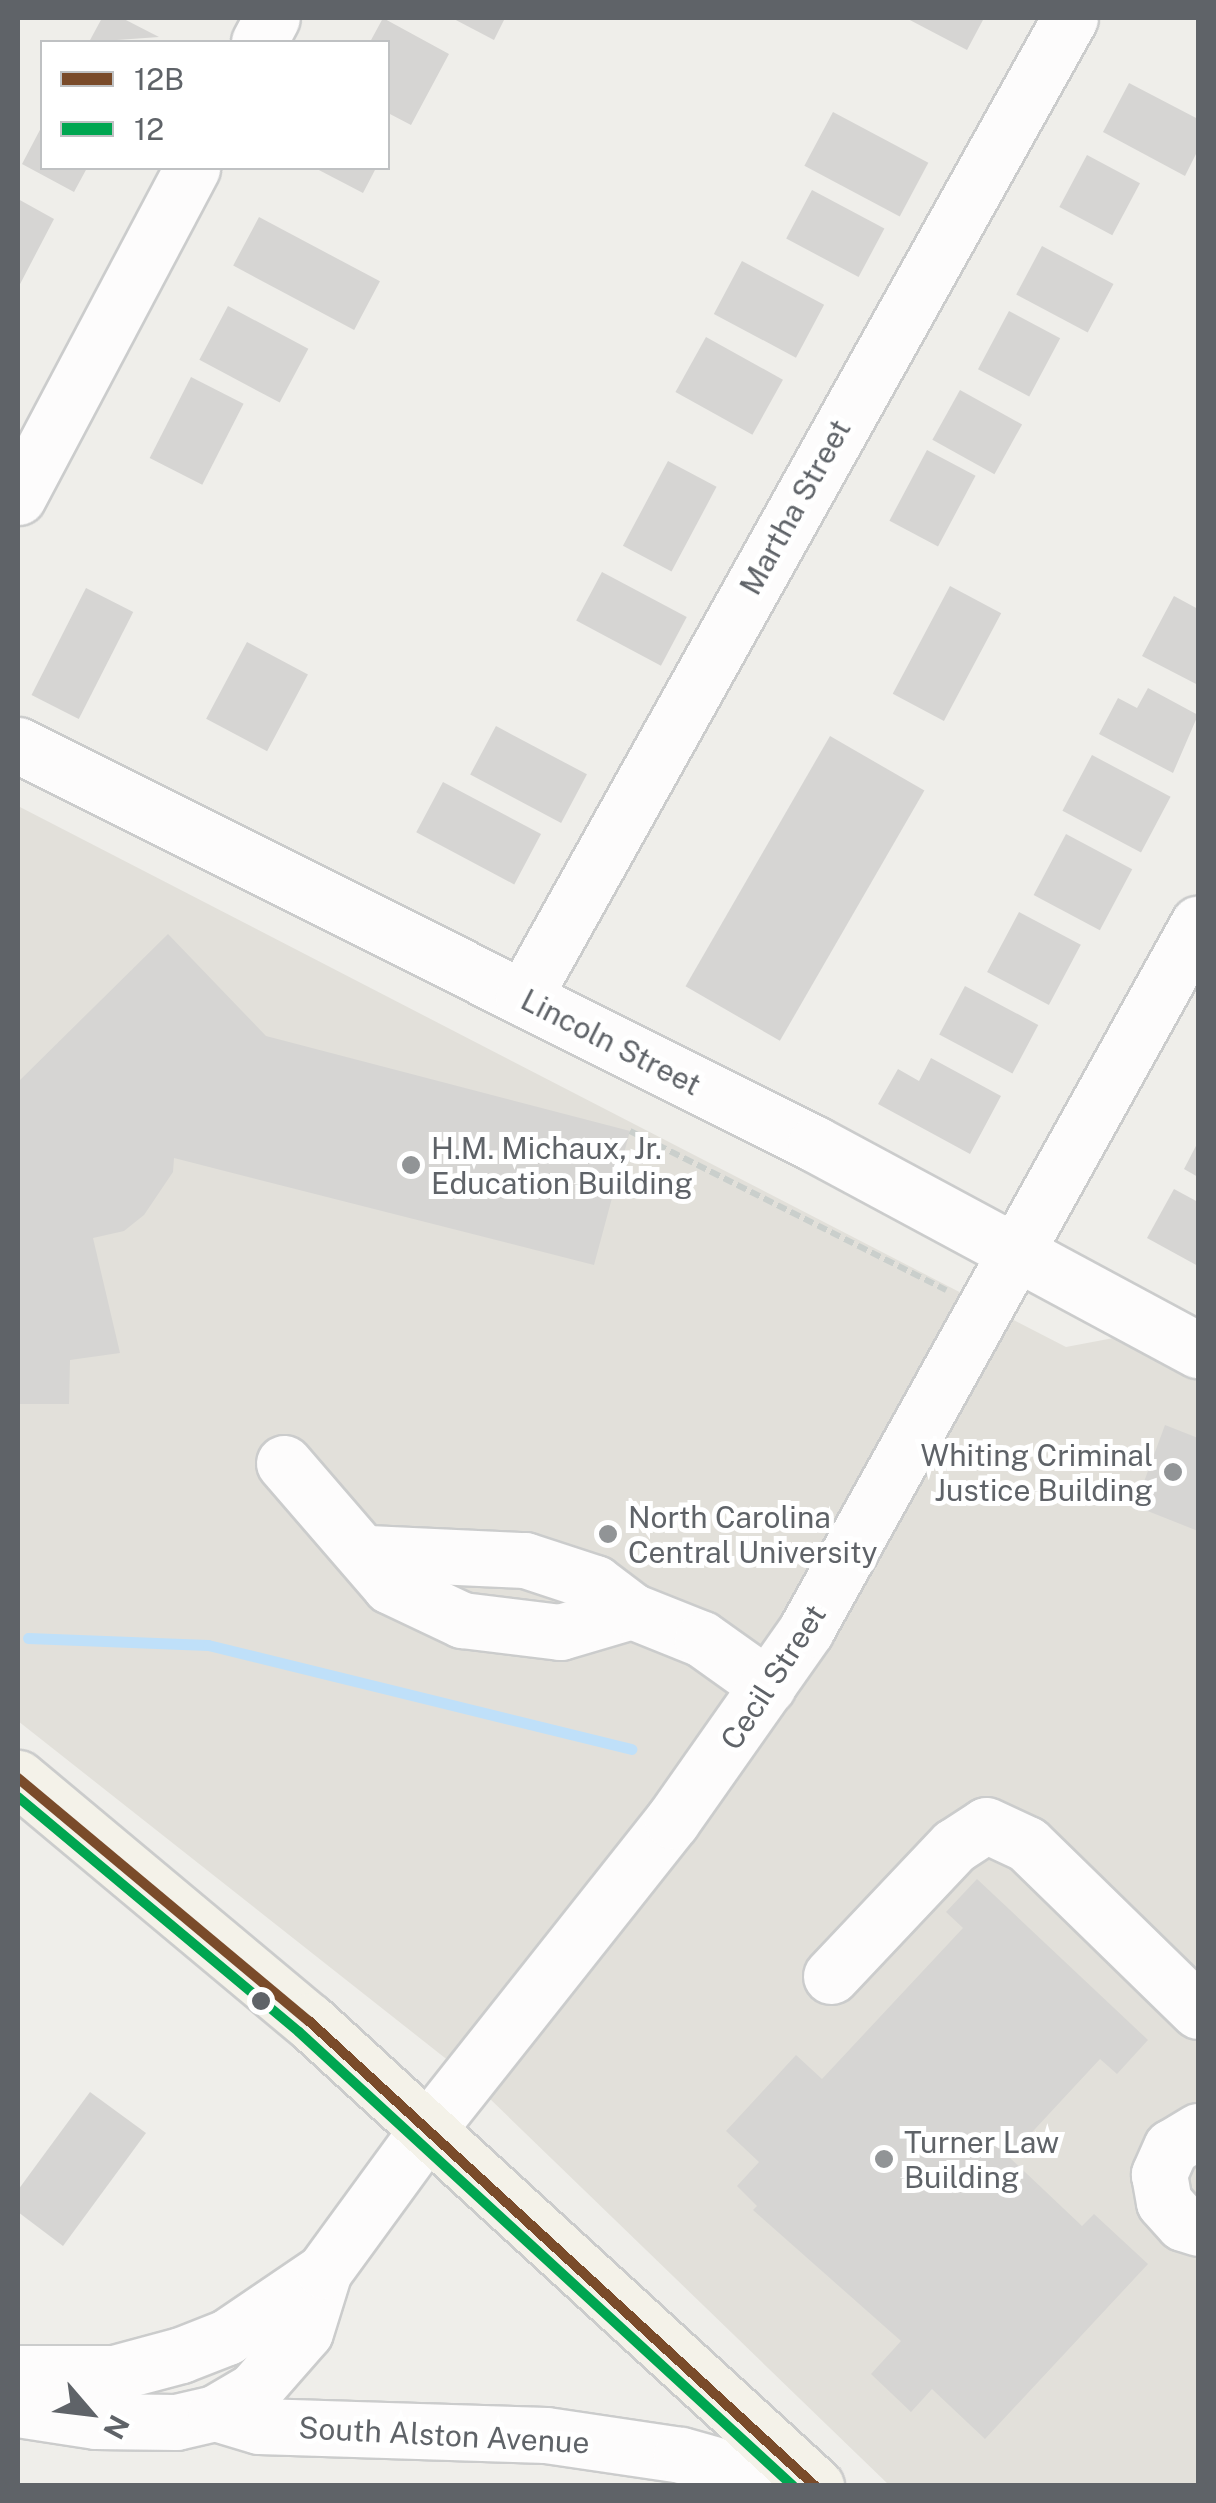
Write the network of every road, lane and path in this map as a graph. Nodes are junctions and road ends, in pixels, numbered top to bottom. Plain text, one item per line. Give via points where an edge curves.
1 (272, 18) edge
2 (1070, 18) edge
3 (260, 40) edge
4 (191, 170) edge
5 (18, 497) edge
6 (18, 745) edge
7 (1198, 924) edge
8 (523, 998) junction
9 (630, 1131) dead end
10 (1020, 1254) junction
11 (958, 1296) dead end
12 (1198, 1350) edge
13 (284, 1463) dead end
14 (768, 1686) junction
15 (18, 1778) edge
16 (831, 1976) dead end
17 (1198, 2011) edge
18 (427, 2130) junction
19 (1198, 2131) edge
20 (1198, 2228) edge
21 (324, 2271) junction
22 (18, 2372) edge
23 (18, 2409) edge
24 (214, 2413) junction
25 (790, 2486) edge
26 (816, 2486) edge

1 - 3 street
2 - 8 street, Martha Street
4 - 5 street
6 - 8 street, Lincoln Street
7 - 10 street, Cecil Street
8 - 10 street, Lincoln Street
9 - 11 path
10 - 12 street, Lincoln Street
10 - 14 street, Cecil Street via 870,1525
13 - 14 street via 368,1553 525,1560 595,1583 632,1611 702,1639
14 - 18 street, Cecil Street via 672,1821
15 - 18 main road via 309,2021
16 - 17 street via 954,1846 986,1825 1027,1844
18 - 21 street, Cecil Street
18 - 26 main road
19 - 20 street via 1171,2147 1160,2174 1164,2202 1183,2223
21 - 22 street, Cecil Street via 227,2337 181,2355 114,2373
21 - 24 street, Cecil Street via 305,2332 254,2390
23 - 24 street, Cecil Street via 96,2421 176,2422
24 - 25 street, South Alston Avenue via 260,2426 546,2435 681,2455

